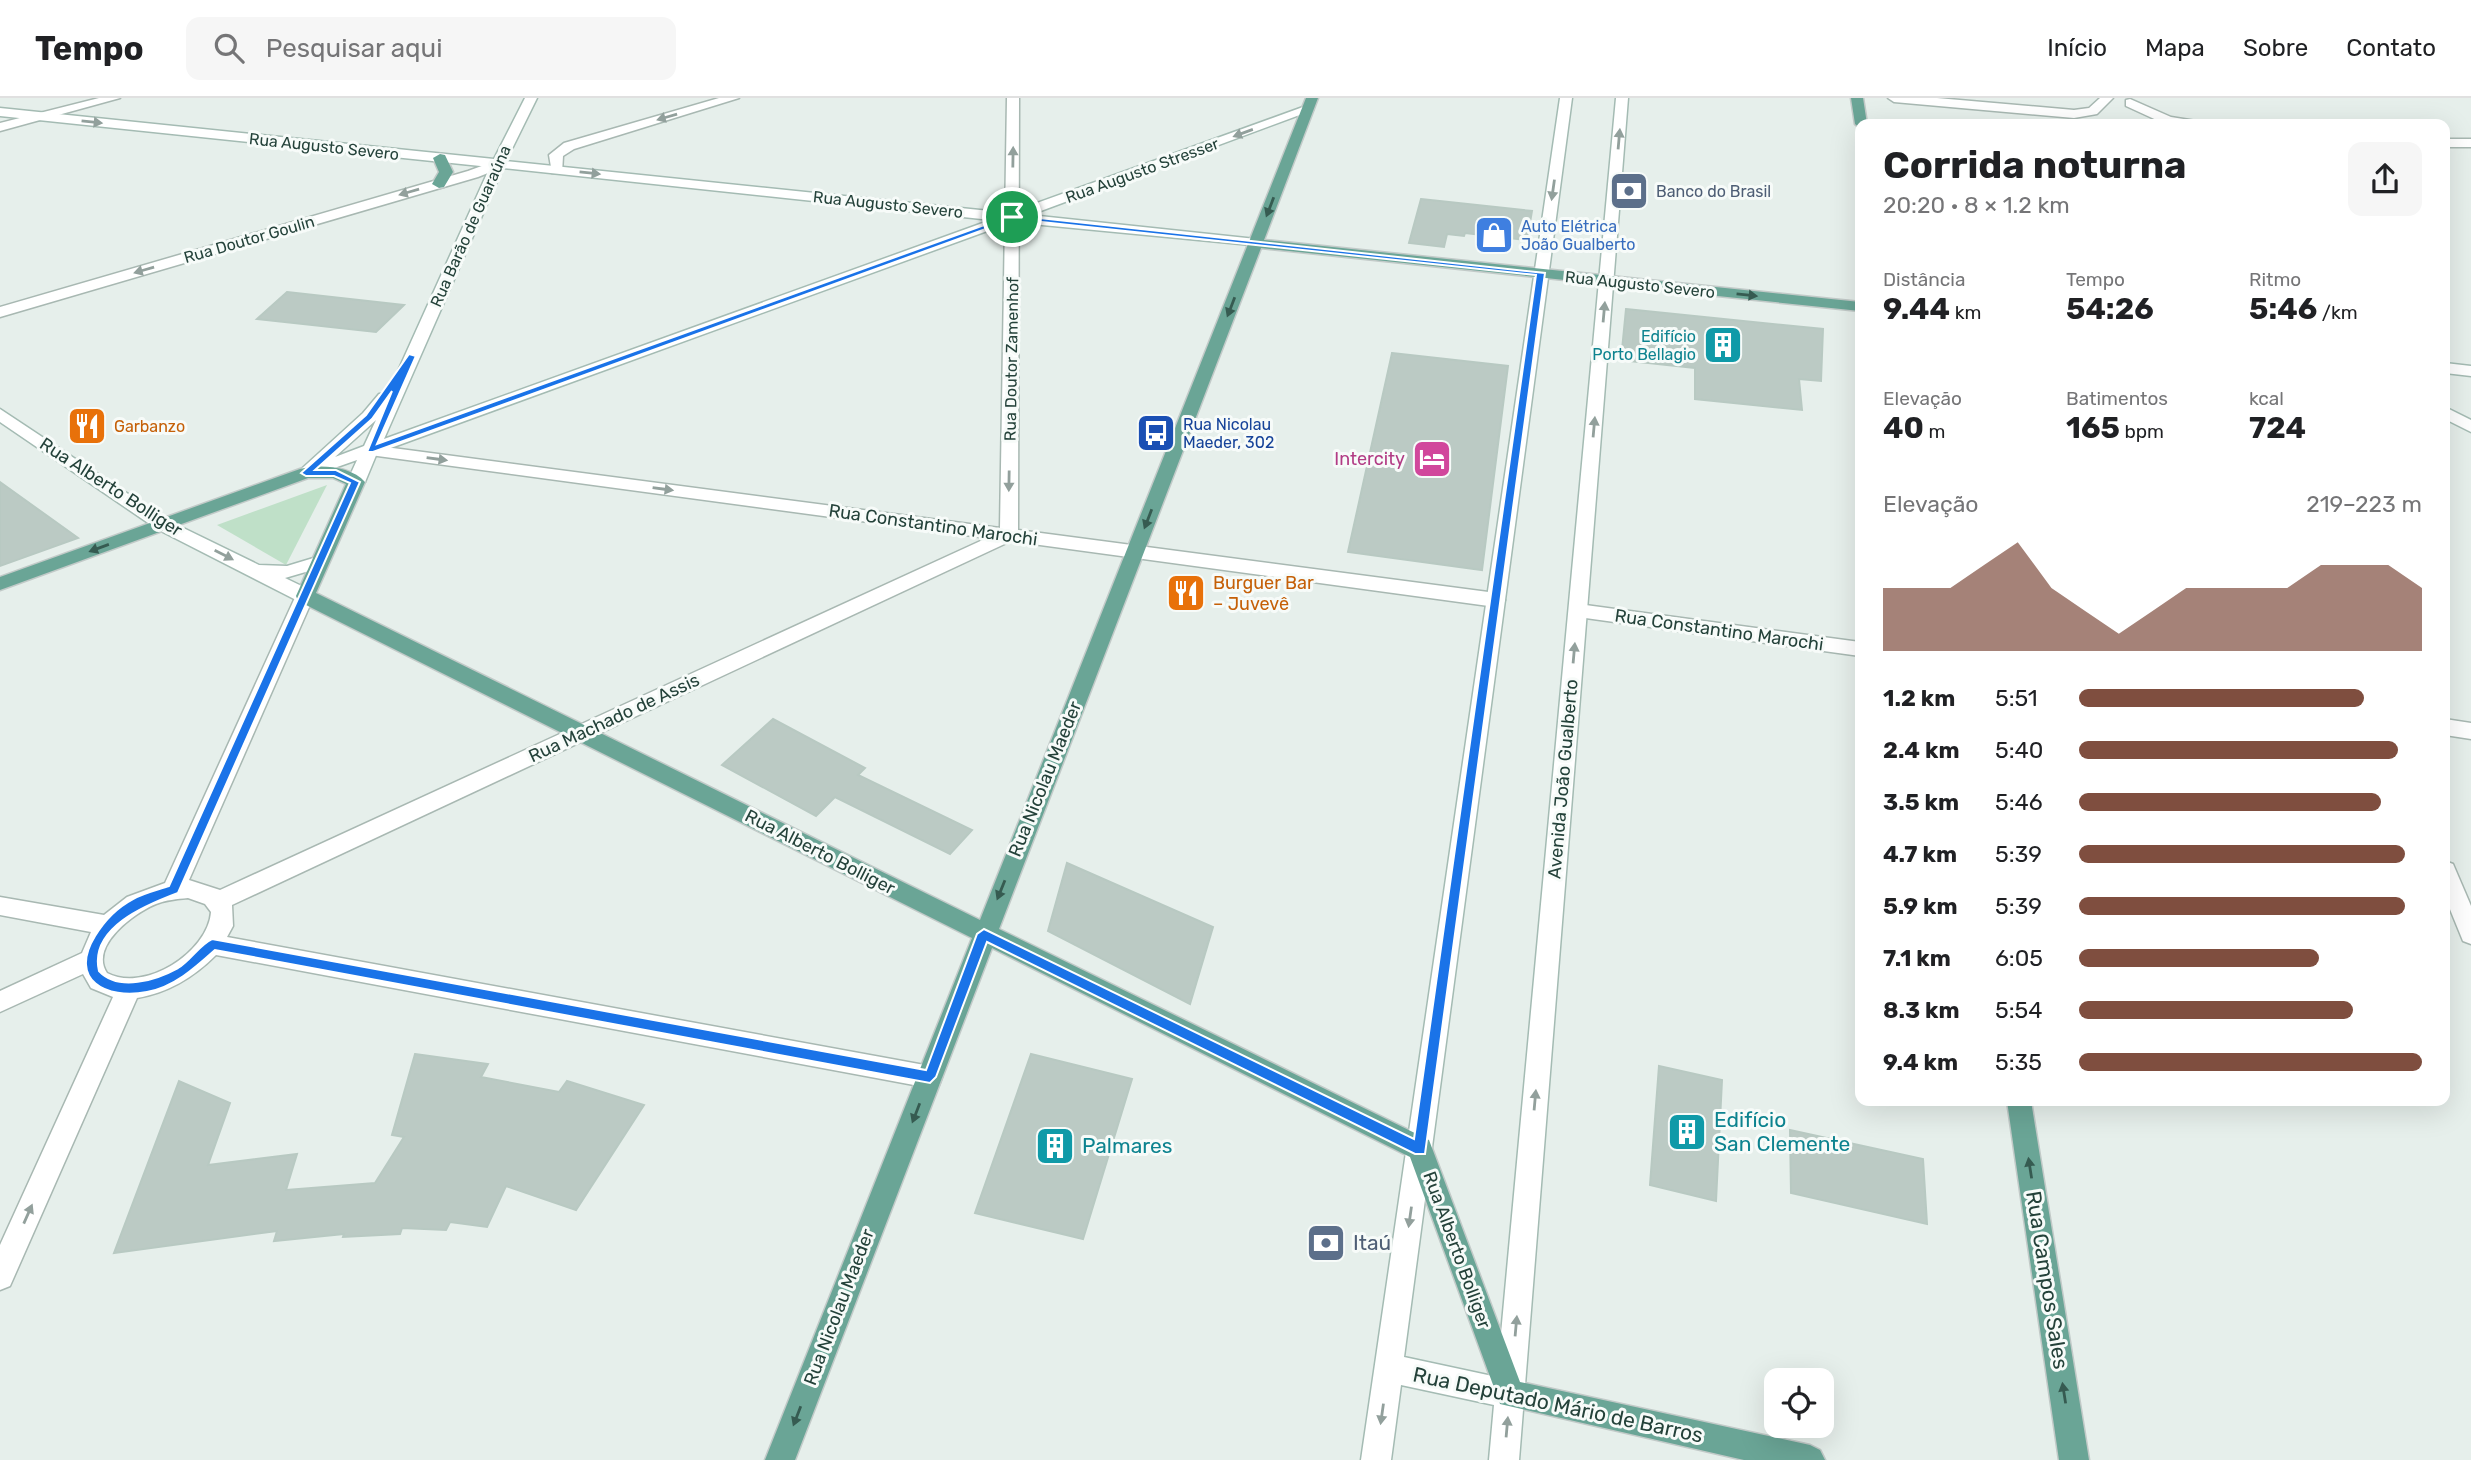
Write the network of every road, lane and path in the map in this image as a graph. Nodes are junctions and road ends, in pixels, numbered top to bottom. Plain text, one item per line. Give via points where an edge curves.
1 (114, 98) edge
2 (531, 98) edge
3 (733, 98) edge
4 (1013, 98) edge
5 (1566, 98) edge
6 (1622, 98) edge
7 (1857, 98) edge
8 (1894, 98) edge
9 (2087, 98) edge
10 (2129, 101) edge
11 (2103, 102) edge
12 (1310, 104) edge
13 (0, 112) edge
14 (40, 117) junction
15 (1860, 119) edge
16 (2137, 119) edge
17 (2171, 119) edge
18 (0, 127) edge
19 (2450, 143) edge
20 (2471, 143) edge
21 (440, 158) junction
22 (498, 164) junction
23 (557, 170) junction
24 (439, 184) junction
25 (1012, 217) junction
26 (1256, 243) junction
27 (1541, 273) junction
28 (1606, 280) junction
29 (1855, 306) edge
30 (0, 312) edge
31 (412, 356) junction
32 (2450, 369) edge
33 (2471, 371) edge
34 (0, 414) edge
35 (2450, 415) edge
36 (2471, 427) edge
37 (370, 450) junction
38 (306, 473) junction
39 (356, 482) junction
40 (163, 525) junction
41 (1009, 535) junction
42 (1135, 552) junction
43 (320, 562) junction
44 (253, 570) junction
45 (0, 584) edge
46 (304, 596) junction
47 (1496, 600) junction
48 (1578, 611) junction
49 (1855, 648) edge
50 (2450, 728) edge
51 (2471, 731) edge
52 (581, 733) junction
53 (2450, 882) edge
54 (173, 890) junction
55 (219, 901) junction
56 (0, 906) edge
57 (108, 925) junction
58 (984, 934) junction
59 (2471, 934) edge
60 (212, 944) junction
61 (90, 960) junction
62 (129, 989) junction
63 (0, 1002) edge
64 (930, 1077) junction
65 (2021, 1106) edge
66 (1420, 1149) junction
67 (0, 1276) edge
68 (1389, 1368) junction
69 (1510, 1394) junction
70 (780, 1460) edge
71 (1376, 1460) edge
72 (1504, 1460) edge
73 (1810, 1460) edge
74 (2074, 1460) edge

1 - 14 street
2 - 22 street, Rua Barão de Guaraúna
3 -> 23 street via 569,146 556,155
25 -> 4 street, Rua Doutor Zamenhof
5 -> 27 street
28 -> 6 street, Avenida João Gualberto
7 - 15 main road
8 - 11 street via 2074,114
9 - 11 street
10 - 16 street
10 - 17 street
12 -> 25 street, Rua Augusto Stresser
12 -> 26 main road, Rua Nicolau Maeder
13 - 14 street, Rua Augusto Severo
14 - 18 street
14 -> 21 street, Rua Augusto Severo
19 - 20 street
21 - 22 street, Rua Augusto Severo
21 - 24 main road via 446,172
22 - 23 street, Rua Augusto Severo
22 - 24 street, Rua Doutor Goulin
22 - 31 street, Rua Barão de Guaraúna
23 -> 25 street, Rua Augusto Severo
24 -> 30 street, Rua Doutor Goulin
25 - 26 street, Rua Augusto Severo
25 - 37 street, Rua Augusto Stresser
25 -> 41 street, Rua Doutor Zamenhof
26 - 27 main road, Rua Augusto Severo
26 -> 42 main road, Rua Nicolau Maeder
27 - 28 main road, Rua Augusto Severo
27 - 47 street
28 -> 29 main road, Rua Augusto Severo
48 -> 28 street, Avenida João Gualberto
31 - 37 street, Rua Barão de Guaraúna
31 - 38 street, Rua Barão de Guaraúna via 369,417
32 - 33 street
34 - 40 street, Rua Alberto Bolliger
35 - 36 street
37 - 38 street, Rua Augusto Stresser
37 - 39 street, Rua Barão de Guaraúna
37 -> 41 street, Rua Constantino Marochi
38 - 39 main road, Rua Augusto Stresser via 336,473
38 - 40 main road, Rua Augusto Stresser
39 - 43 main road, Rua Barão de Guaraúna
40 -> 44 street, Rua Alberto Bolliger
40 -> 45 main road, Rua Augusto Stresser
41 - 42 street, Rua Constantino Marochi
41 - 52 street, Rua Machado de Assis
42 - 47 street, Rua Constantino Marochi
42 -> 58 main road, Rua Nicolau Maeder
43 - 44 street via 288,572
43 - 46 main road, Rua Barão de Guaraúna
44 - 46 street, Rua Alberto Bolliger
46 - 52 main road, Rua Alberto Bolliger
46 - 54 street, Rua Barão de Guaraúna
47 - 66 street
48 - 49 street, Rua Constantino Marochi
69 -> 48 street, Avenida João Gualberto
50 - 51 street
52 - 55 street, Rua Machado de Assis
52 - 58 main road, Rua Alberto Bolliger
53 - 59 street
54 - 55 street via 202,891
54 - 57 street via 136,903
55 - 60 street via 223,916
56 - 57 street
57 - 61 street
58 - 64 main road, Rua Nicolau Maeder
58 - 66 main road, Rua Alberto Bolliger
60 - 62 street via 184,971 147,987
60 - 64 street
61 - 62 street via 102,982
61 - 63 street
67 -> 62 street
64 -> 70 main road, Rua Nicolau Maeder
74 -> 65 main road, Rua Campos Sales
66 -> 68 street
66 - 69 main road, Rua Alberto Bolliger
68 - 69 street, Rua Deputado Mário de Barros
68 -> 71 street
72 -> 69 street, Avenida João Gualberto
69 - 73 main road, Rua Deputado Mário de Barros

